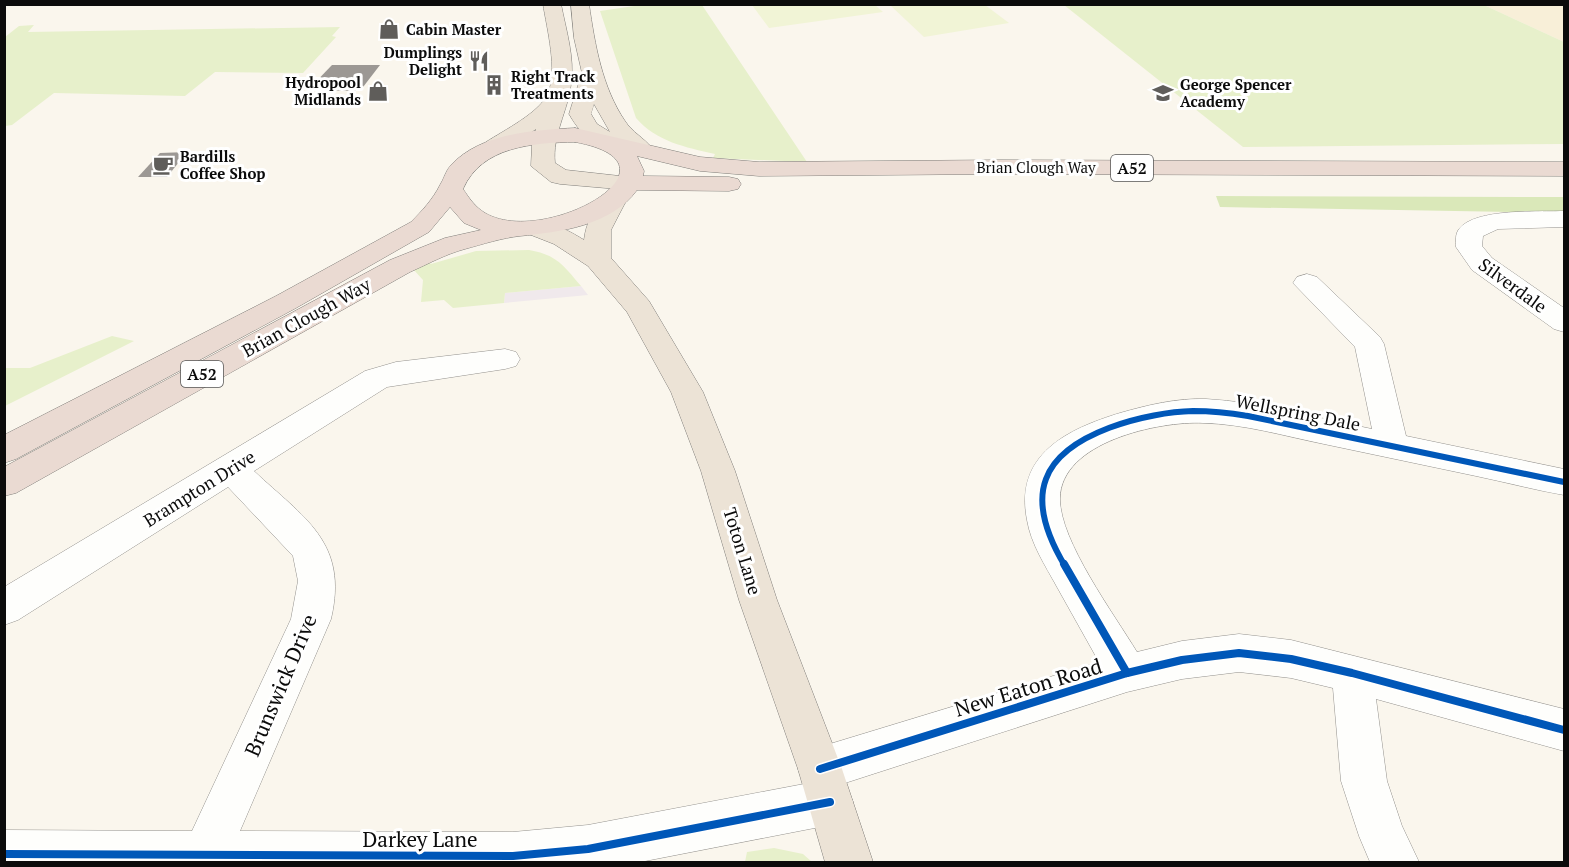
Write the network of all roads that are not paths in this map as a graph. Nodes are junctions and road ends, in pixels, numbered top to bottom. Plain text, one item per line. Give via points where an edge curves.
1 (552, 4) edge
2 (580, 4) edge
3 (592, 73) junction
4 (557, 98) junction
5 (546, 136) junction
6 (613, 143) junction
7 (494, 147) junction
8 (653, 154) junction
9 (1564, 169) edge
10 (629, 183) junction
11 (1564, 184) edge
12 (451, 189) junction
13 (612, 202) junction
14 (1564, 219) edge
15 (529, 228) junction
16 (598, 260) junction
17 (1307, 283) dead end
18 (1564, 322) edge
19 (505, 359) dead end
20 (1392, 446) junction
21 (4, 450) edge
22 (231, 469) junction
23 (1564, 482) edge
24 (4, 483) edge
25 (4, 608) edge
26 (1352, 672) junction
27 (1127, 673) junction
28 (1564, 730) edge
29 (825, 786) junction
30 (206, 854) junction
31 (10, 857) edge
32 (849, 862) edge
33 (1395, 862) edge

1 - 4 main road via 561,81
2 - 3 main road
3 - 6 main road via 580,114 588,128
3 - 8 main road via 616,126 634,144
4 - 5 main road
4 - 7 main road via 540,116
5 - 6 highway, Brian Clough Way via 570,135
5 - 7 highway, Brian Clough Way
5 - 10 main road via 542,158 549,172 573,179
6 - 8 highway, Brian Clough Way / A52
6 - 10 highway via 630,162
7 - 12 highway, Brian Clough Way via 460,171
8 - 9 highway, Brian Clough Way / A52 via 726,168 759,169
10 - 11 highway, Brian Clough Way / A52
10 - 13 highway
12 - 15 highway via 467,212 478,220
12 - 21 highway, Brian Clough Way / A52 via 420,226 286,302
13 - 15 highway, Brian Clough Way via 569,221
13 - 16 main road via 597,225
14 - 18 street, Silverdale via 1493,221 1470,232 1469,247 1482,264
15 - 16 main road, Toton Lane via 571,242
15 - 24 highway, Brian Clough Way / A52 via 454,244 400,266
16 - 29 main road, Toton Lane via 639,308 687,392 718,471 758,600
17 - 20 street via 1369,344
19 - 22 street, Brampton Drive via 397,363
20 - 23 street, Wellspring Dale
20 - 27 street, Wellspring Dale via 1205,411 1182,411 1098,431 1065,449 1051,466 1043,485 1045,526
22 - 25 street, Brampton Drive
22 - 30 street, Brunswick Drive via 314,555 317,595 311,619
26 - 27 street, New Eaton Road via 1239,653 1182,660
26 - 28 street, New Eaton Road
26 - 33 street via 1364,781
27 - 29 street, New Eaton Road
29 - 30 street, Darkey Lane via 588,849 513,856
29 - 32 main road, Toton Lane
30 - 31 street, Darkey Lane

